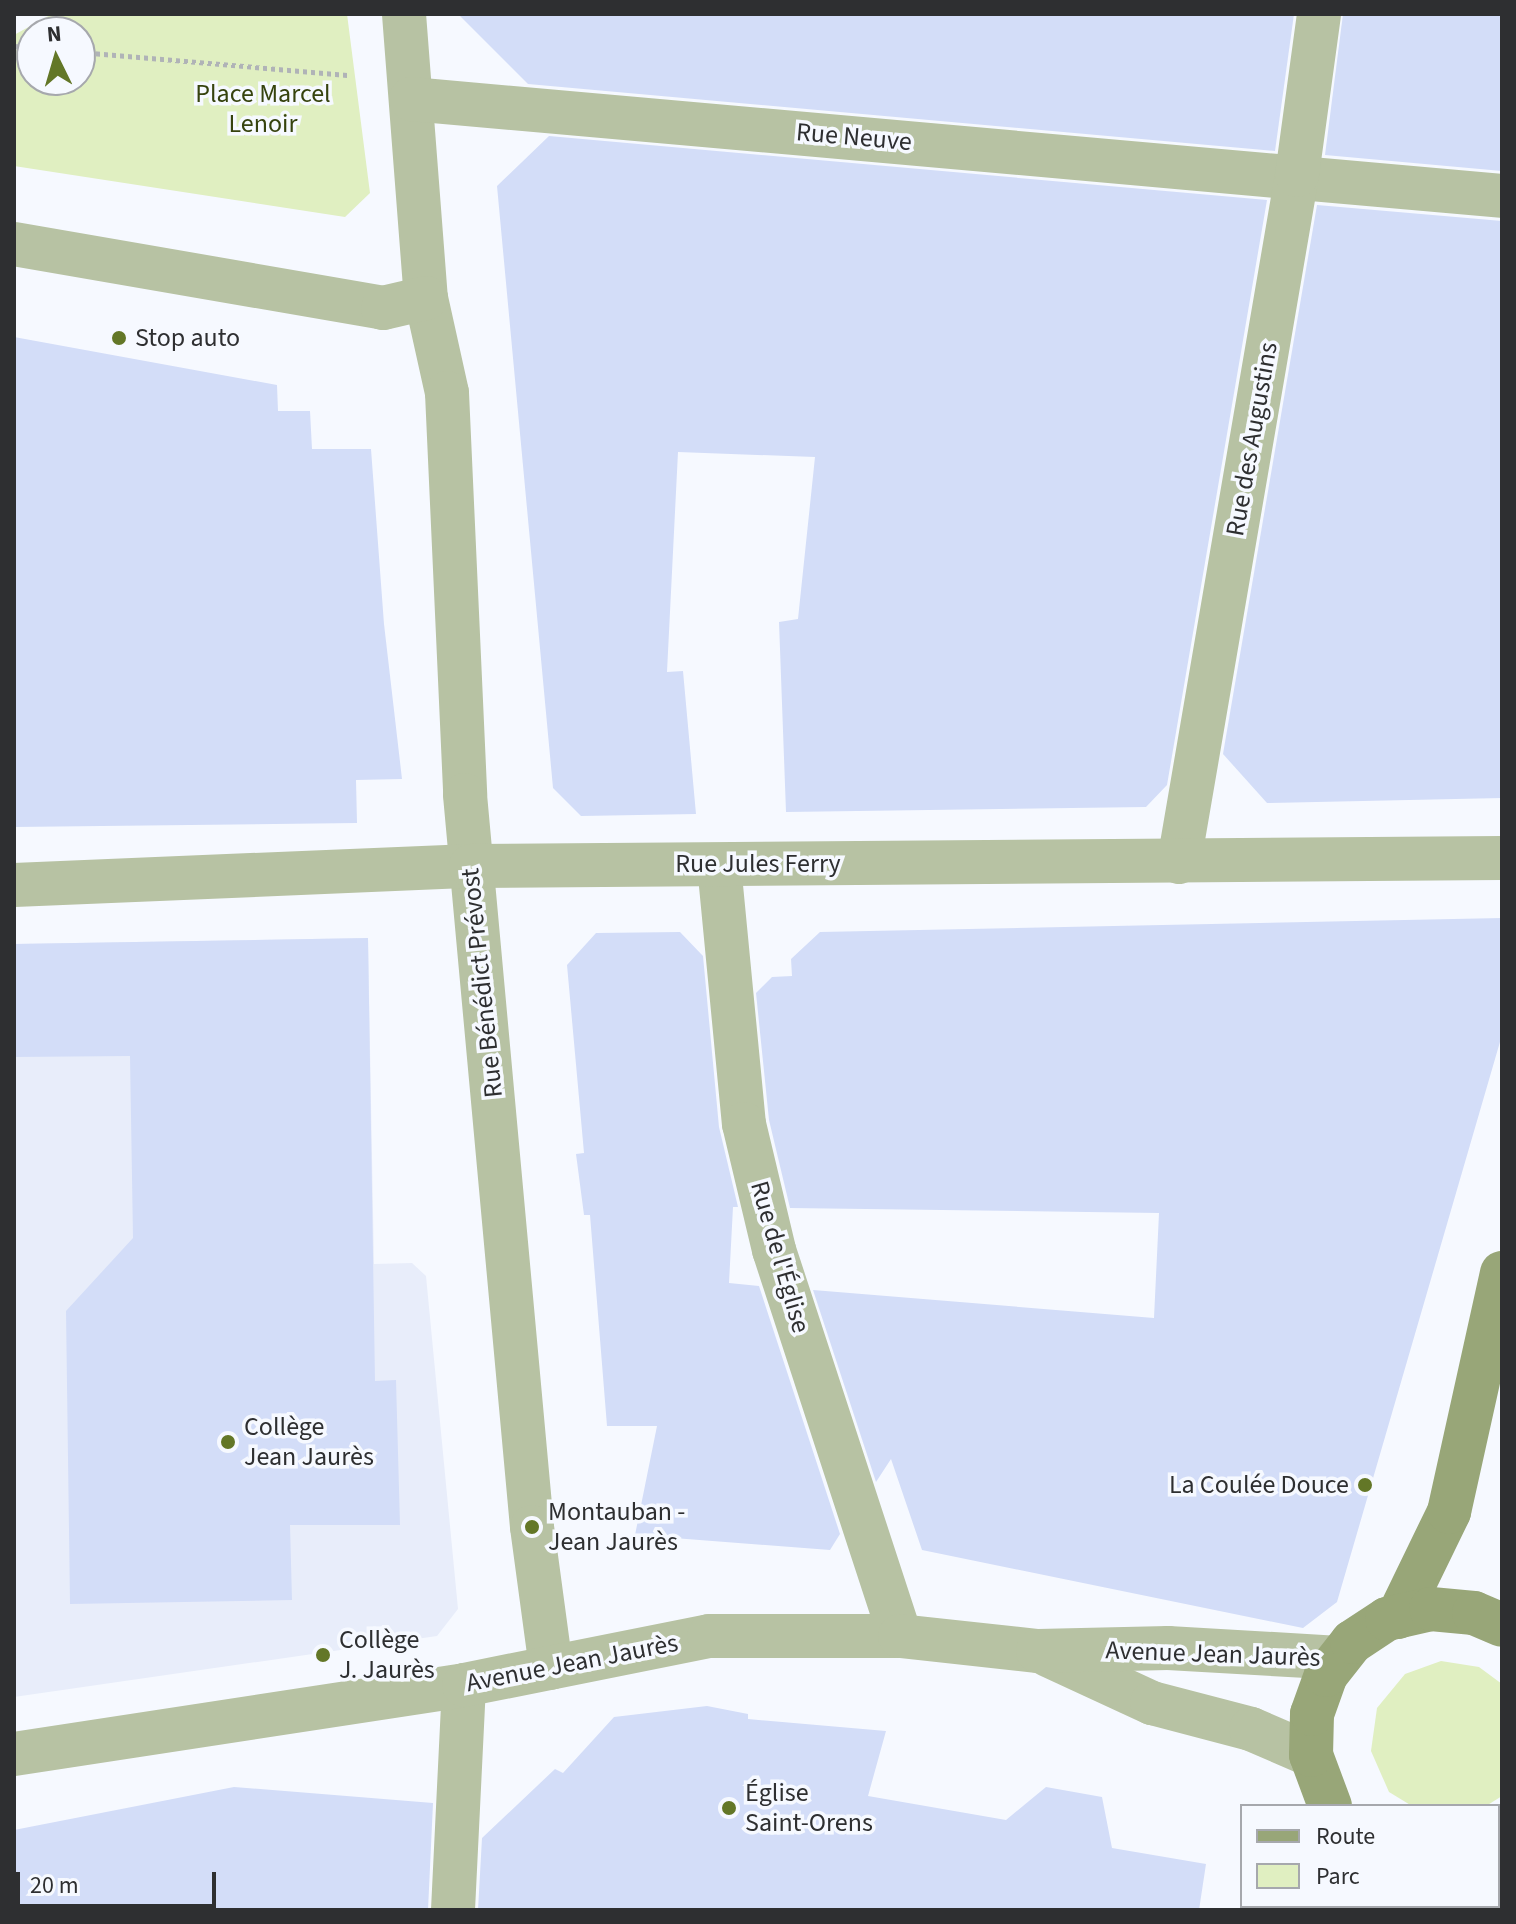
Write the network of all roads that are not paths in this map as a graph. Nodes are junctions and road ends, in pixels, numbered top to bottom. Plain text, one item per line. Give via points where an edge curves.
1 (404, 14) edge
2 (1319, 14) edge
3 (409, 80) junction
4 (1297, 175) junction
5 (1502, 196) edge
6 (14, 244) edge
7 (426, 298) junction
8 (1502, 858) edge
9 (1179, 862) junction
10 (719, 865) junction
11 (471, 866) junction
12 (14, 885) edge
13 (1502, 1273) edge
14 (1398, 1617) junction
15 (1502, 1625) edge
16 (900, 1636) junction
17 (1038, 1651) junction
18 (1339, 1658) junction
19 (551, 1668) junction
20 (464, 1685) junction
21 (14, 1754) edge
22 (1311, 1755) junction
23 (1329, 1804) edge
24 (453, 1910) edge

1 - 3 street
2 - 4 street, Rue des Augustins
3 - 4 street, Rue Neuve
3 - 7 street
4 - 5 street, Rue Neuve
4 - 9 street, Rue des Augustins
6 - 7 street via 383,308
7 - 11 street, Rue Bénédict Prévost via 447,393
8 - 9 street, Rue Jules Ferry
9 - 10 street, Rue Jules Ferry
10 - 11 street, Rue Jules Ferry
10 - 16 street, Rue de l'Église via 744,1124 774,1250
11 - 12 street, Rue Jules Ferry
11 - 19 street, Rue Bénédict Prévost via 532,1527
13 - 14 main road via 1449,1512
14 - 15 main road via 1431,1609 1474,1613
14 - 18 main road via 1352,1642
16 - 17 street, Avenue Jean Jaurès
16 - 19 street, Avenue Jean Jaurès via 709,1636
17 - 18 street, Avenue Jean Jaurès via 1168,1648
17 - 22 street, Avenue Jean Jaurès via 1152,1703 1251,1729
18 - 22 main road via 1326,1675 1312,1714
19 - 20 street, Avenue Jean Jaurès
20 - 21 street, Avenue Jean Jaurès
20 - 24 street
22 - 23 main road

